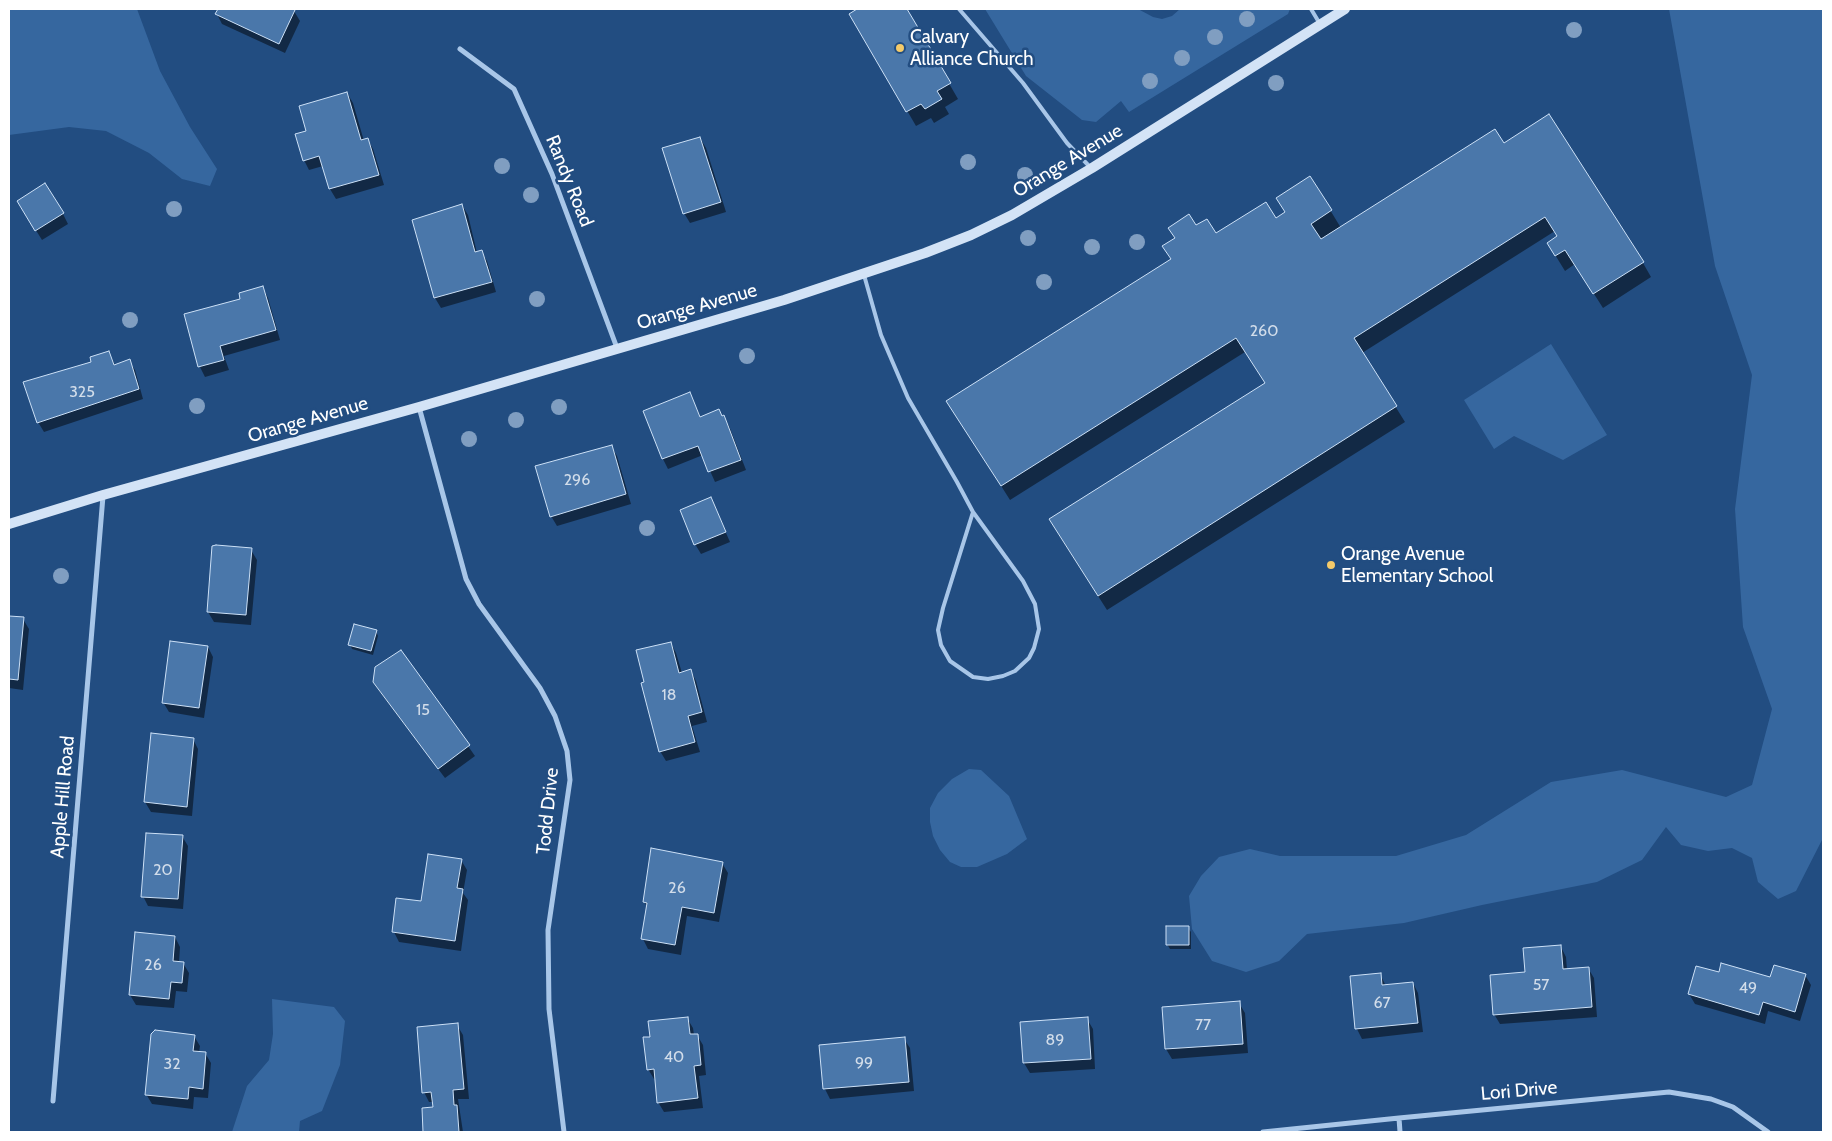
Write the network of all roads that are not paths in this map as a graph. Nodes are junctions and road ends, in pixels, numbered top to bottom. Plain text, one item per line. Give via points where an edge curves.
1 (959, 9) edge
2 (1311, 9) edge
3 (1345, 9) edge
4 (1320, 24) junction
5 (460, 49) dead end
6 (1092, 168) junction
7 (864, 273) junction
8 (617, 349) junction
9 (419, 407) junction
10 (103, 495) junction
11 (973, 512) junction
12 (9, 524) edge
13 (54, 1101) dead end
14 (1399, 1118) junction
15 (564, 1132) edge
16 (1263, 1132) edge
17 (1400, 1132) edge
18 (1768, 1132) edge

1 - 6 lane via 1023,83 1067,143
2 - 4 lane
3 - 4 main road, Orange Avenue
4 - 6 main road, Orange Avenue
5 - 8 street, Randy Road via 514,89 552,174
6 - 7 main road, Orange Avenue via 971,235
7 - 8 main road, Orange Avenue
7 - 11 lane via 893,367
8 - 9 main road, Orange Avenue
9 - 10 main road, Orange Avenue
9 - 15 street, Todd Drive via 466,579 479,604 540,688 555,716 567,751 570,780 548,930 548,1010
10 - 12 main road, Orange Avenue
10 - 13 street, Apple Hill Road
11 - 11 lane via 1023,581 1035,604 1039,629 1029,658 1015,671 988,679 973,677 950,661 941,645 938,630
14 - 16 street, Lori Drive
14 - 17 street
14 - 18 street, Lori Drive via 1669,1092 1726,1104

